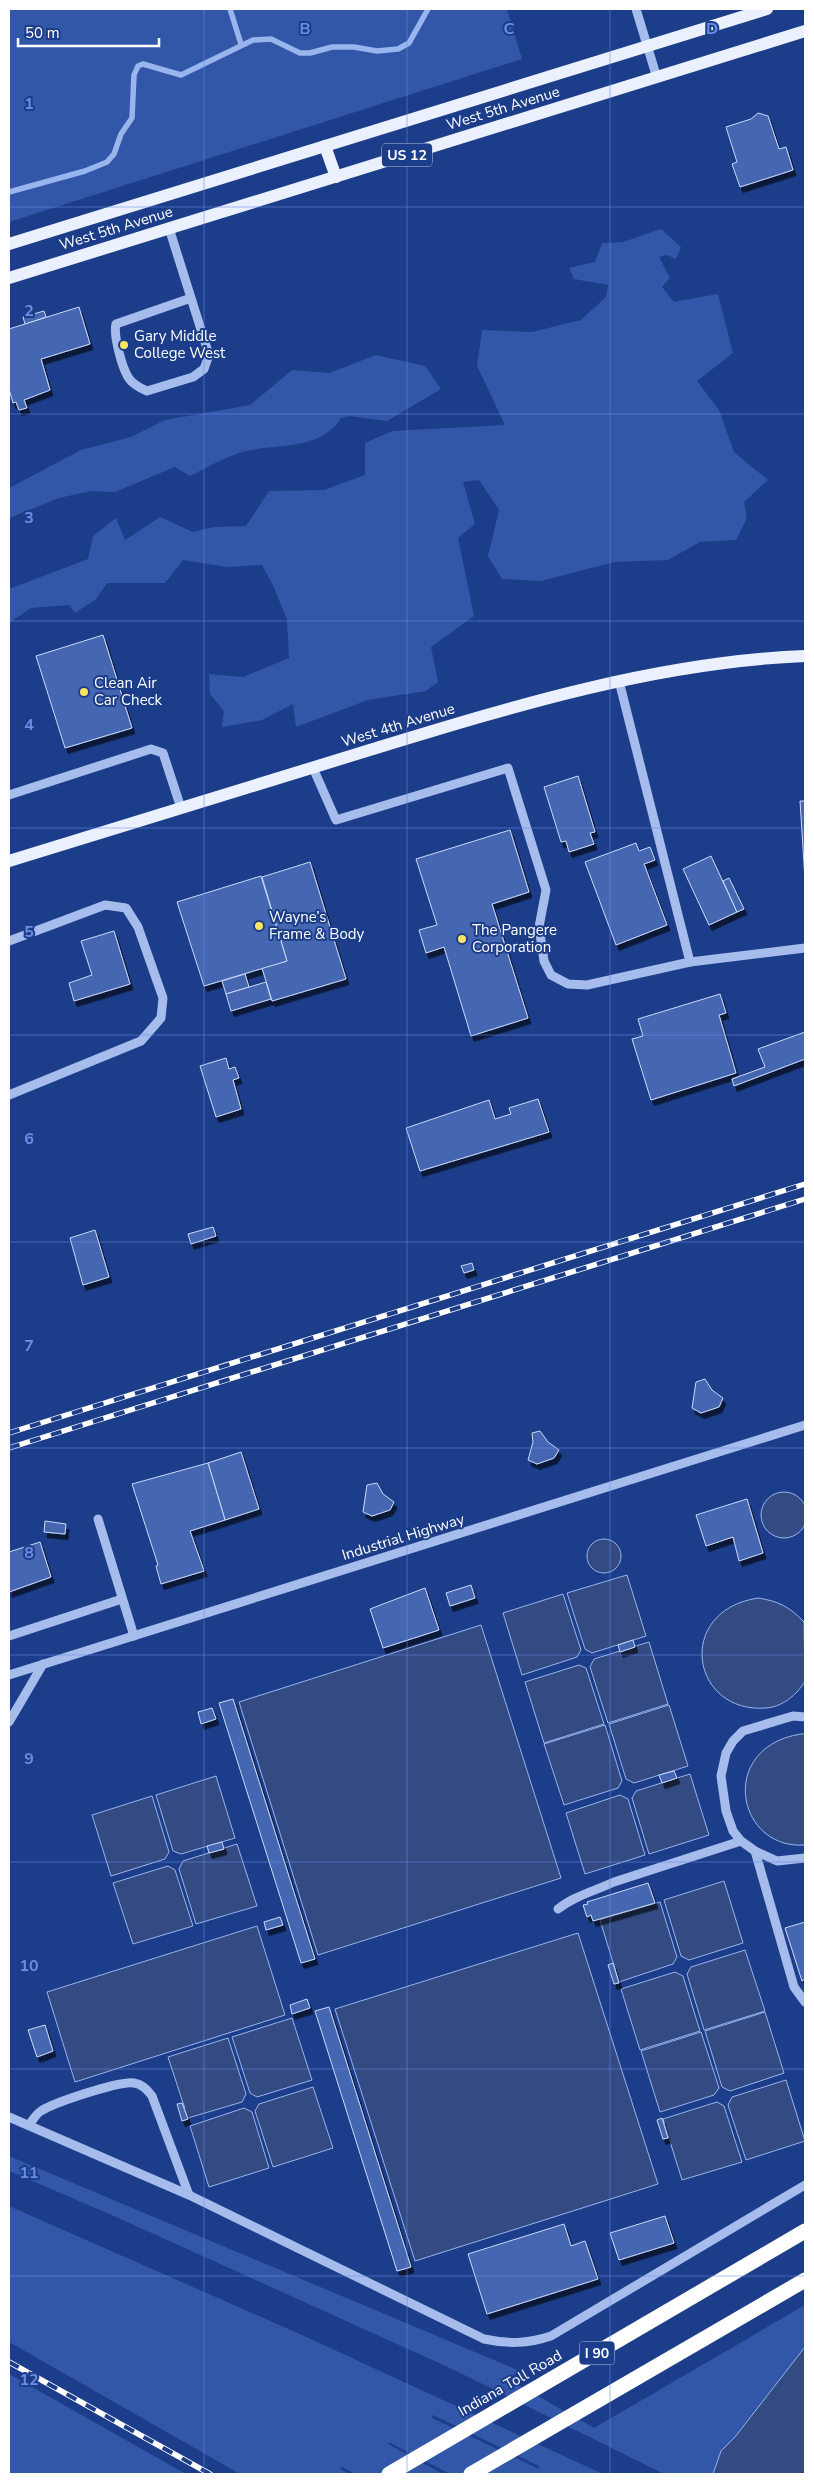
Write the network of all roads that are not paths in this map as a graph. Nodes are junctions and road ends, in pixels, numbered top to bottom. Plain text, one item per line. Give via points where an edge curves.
1 (636, 9) edge
2 (767, 9) edge
3 (805, 31) edge
4 (648, 46) junction
5 (657, 78) junction
6 (325, 146) junction
7 (336, 177) junction
8 (169, 228) junction
9 (9, 244) edge
10 (9, 278) edge
11 (191, 298) junction
12 (805, 656) edge
13 (619, 681) junction
14 (313, 768) junction
15 (9, 795) edge
16 (181, 808) junction
17 (9, 861) edge
18 (9, 941) edge
19 (805, 948) edge
20 (690, 962) junction
21 (9, 1095) edge
22 (805, 1426) edge
23 (98, 1519) dead end
24 (122, 1600) junction
25 (9, 1636) edge
26 (134, 1636) junction
27 (42, 1664) junction
28 (9, 1675) edge
29 (805, 1717) edge
30 (9, 1722) edge
31 (741, 1841) junction
32 (755, 1851) junction
33 (805, 1858) edge
34 (558, 1909) dead end
35 (805, 2002) edge
36 (9, 2117) edge
37 (29, 2125) junction
38 (805, 2185) edge
39 (189, 2195) junction
40 (805, 2231) edge
41 (805, 2280) edge
42 (388, 2474) edge
43 (472, 2474) edge

1 - 4 street
2 - 4 main road, West 5th Avenue / US 12
3 - 5 main road, West 5th Avenue / US 12
4 - 5 street
4 - 6 main road, West 5th Avenue / US 12
5 - 7 main road, West 5th Avenue / US 12
6 - 7 main road
6 - 9 main road, West 5th Avenue / US 12
7 - 8 main road, West 5th Avenue / US 12
8 - 10 main road, West 5th Avenue / US 12
8 - 11 street
11 - 11 street via 210,355 204,369 193,377 147,391 137,386 128,378 114,332 116,324
12 - 13 main road, West 4th Avenue via 682,669
13 - 14 main road, West 4th Avenue via 469,720
13 - 20 street
14 - 16 main road, West 4th Avenue
14 - 20 street via 336,820 508,768 546,890 539,928 544,961 551,975 568,984 587,985
15 - 16 street via 151,749 163,753
16 - 17 main road, West 4th Avenue
18 - 21 street via 105,905 126,908 138,927 163,998 161,1018 141,1041
19 - 20 street
22 - 26 street, Industrial Highway
23 - 24 street
24 - 25 street
24 - 26 street
26 - 27 street, Industrial Highway
27 - 28 street, Industrial Highway
27 - 30 street
29 - 31 street via 793,1716 743,1731 726,1753 721,1788 733,1831
31 - 32 street
31 - 34 street via 614,1882 570,1900
32 - 33 street via 777,1861
32 - 35 street via 794,1987
36 - 37 street
37 - 39 street
37 - 39 street via 48,2107 118,2084 142,2085 152,2096
38 - 39 street via 551,2336 529,2343 505,2344 484,2339
40 - 42 highway, Indiana Toll Road / I 90
41 - 43 highway

